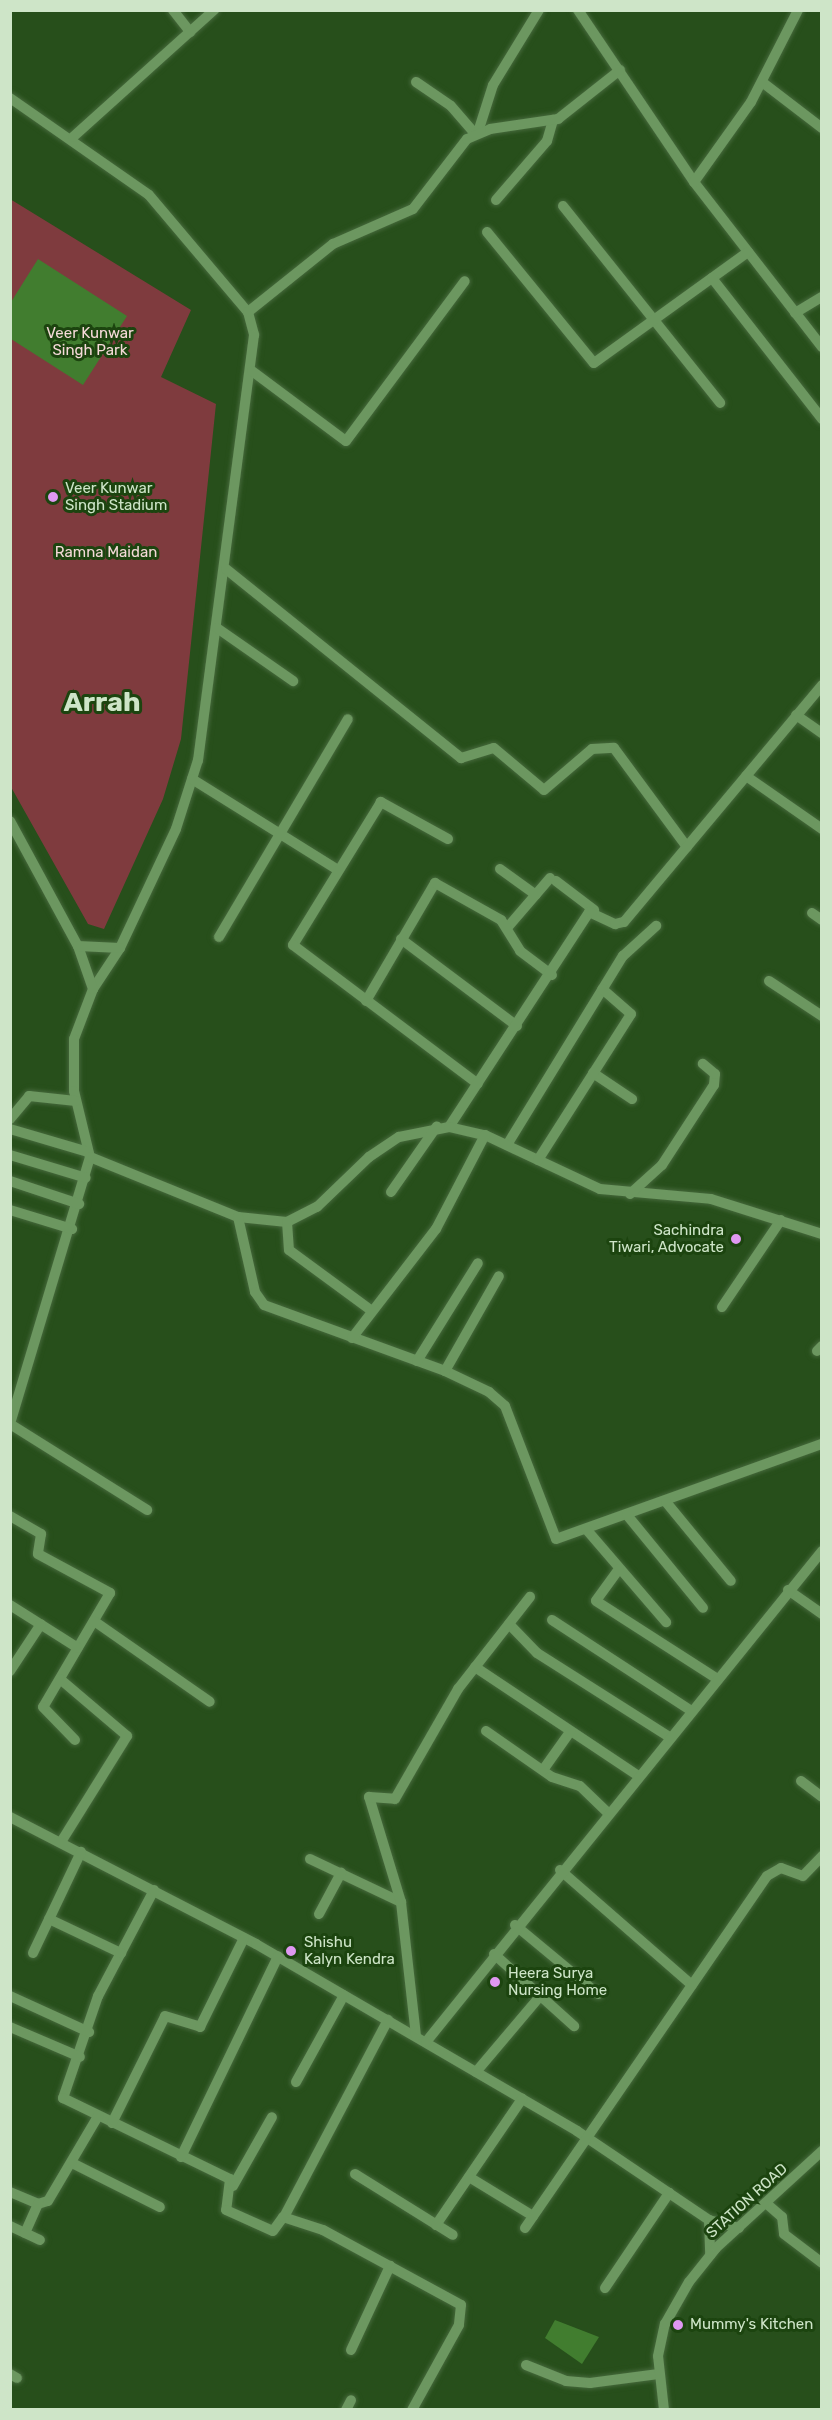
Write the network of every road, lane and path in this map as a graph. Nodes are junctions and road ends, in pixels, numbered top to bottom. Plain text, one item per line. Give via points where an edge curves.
1 (172, 10) edge
2 (214, 10) edge
3 (539, 10) edge
4 (578, 10) edge
5 (798, 10) edge
6 (190, 32) junction
7 (620, 70) junction
8 (416, 82) dead end
9 (762, 82) junction
10 (10, 98) edge
11 (553, 120) junction
12 (822, 128) edge
13 (476, 133) junction
14 (73, 138) junction
15 (694, 182) junction
16 (496, 200) dead end
17 (563, 206) dead end
18 (487, 232) dead end
19 (748, 252) junction
20 (712, 278) junction
21 (465, 281) dead end
22 (821, 295) edge
23 (248, 312) junction
24 (795, 313) junction
25 (657, 319) junction
26 (822, 347) edge
27 (252, 370) junction
28 (720, 403) dead end
29 (822, 419) edge
30 (226, 569) junction
31 (217, 628) junction
32 (292, 681) dead end
33 (822, 685) edge
34 (796, 715) junction
35 (348, 719) dead end
36 (822, 733) edge
37 (746, 776) junction
38 (192, 779) junction
39 (10, 821) edge
40 (822, 829) edge
41 (280, 835) junction
42 (448, 839) dead end
43 (687, 847) junction
44 (500, 869) dead end
45 (338, 870) junction
46 (536, 895) junction
47 (594, 910) junction
48 (656, 926) dead end
49 (507, 928) junction
50 (219, 937) dead end
51 (401, 939) junction
52 (78, 946) junction
53 (120, 948) junction
54 (552, 975) junction
55 (770, 981) dead end
56 (602, 989) junction
57 (93, 990) junction
58 (366, 1000) junction
59 (822, 1016) edge
60 (517, 1026) junction
61 (703, 1064) dead end
62 (593, 1073) junction
63 (478, 1084) junction
64 (632, 1099) dead end
65 (76, 1101) junction
66 (10, 1119) edge
67 (437, 1126) junction
68 (449, 1127) junction
69 (10, 1129) edge
70 (485, 1135) junction
71 (507, 1145) junction
72 (89, 1154) junction
73 (10, 1155) edge
74 (538, 1160) junction
75 (86, 1178) junction
76 (10, 1181) edge
77 (391, 1192) dead end
78 (630, 1194) junction
79 (79, 1204) junction
80 (10, 1210) edge
81 (238, 1217) junction
82 (781, 1220) junction
83 (287, 1222) junction
84 (72, 1229) junction
85 (822, 1234) edge
86 (478, 1263) dead end
87 (499, 1276) dead end
88 (722, 1307) dead end
89 (372, 1311) junction
90 (351, 1338) junction
91 (417, 1361) junction
92 (445, 1371) junction
93 (10, 1424) edge
94 (822, 1444) edge
95 (666, 1502) junction
96 (147, 1510) dead end
97 (627, 1515) junction
98 (10, 1516) edge
99 (586, 1528) junction
100 (822, 1551) edge
101 (619, 1569) junction
102 (731, 1581) dead end
103 (788, 1590) junction
104 (530, 1597) dead end
105 (10, 1605) edge
106 (703, 1608) dead end
107 (822, 1614) edge
108 (552, 1620) dead end
109 (94, 1622) junction
110 (666, 1622) dead end
111 (508, 1623) junction
112 (41, 1624) junction
113 (78, 1648) junction
114 (475, 1667) junction
115 (10, 1671) edge
116 (716, 1678) junction
117 (60, 1679) junction
118 (210, 1702) dead end
119 (690, 1710) junction
120 (486, 1731) dead end
121 (570, 1732) junction
122 (668, 1736) junction
123 (75, 1740) dead end
124 (543, 1770) junction
125 (637, 1775) junction
126 (801, 1780) dead end
127 (822, 1797) edge
128 (608, 1812) junction
129 (10, 1817) edge
130 (61, 1842) junction
131 (81, 1852) junction
132 (822, 1856) edge
133 (310, 1859) dead end
134 (560, 1870) junction
135 (341, 1873) junction
136 (154, 1890) junction
137 (401, 1902) junction
138 (319, 1914) dead end
139 (49, 1918) junction
140 (515, 1925) junction
141 (244, 1938) junction
142 (33, 1953) dead end
143 (121, 1953) junction
144 (494, 1954) junction
145 (278, 1956) junction
146 (692, 1985) junction
147 (598, 1994) dead end
148 (344, 1995) junction
149 (541, 1995) junction
150 (10, 1996) edge
151 (388, 2020) junction
152 (10, 2026) edge
153 (574, 2026) dead end
154 (89, 2032) junction
155 (416, 2036) junction
156 (426, 2043) junction
157 (80, 2057) junction
158 (476, 2072) junction
159 (296, 2082) dead end
160 (522, 2099) junction
161 (99, 2116) junction
162 (272, 2117) dead end
163 (112, 2123) junction
164 (588, 2139) junction
165 (822, 2151) edge
166 (181, 2157) junction
167 (74, 2164) junction
168 (355, 2174) dead end
169 (469, 2177) junction
170 (233, 2186) junction
171 (10, 2192) edge
172 (669, 2193) junction
173 (38, 2204) junction
174 (767, 2204) junction
175 (160, 2207) dead end
176 (533, 2216) junction
177 (284, 2217) junction
178 (709, 2220) junction
179 (436, 2225) junction
180 (10, 2226) edge
181 (525, 2228) dead end
182 (739, 2228) junction
183 (25, 2233) junction
184 (453, 2235) dead end
185 (40, 2240) dead end
186 (710, 2255) junction
187 (822, 2263) edge
188 (390, 2266) junction
189 (605, 2288) dead end
190 (351, 2350) dead end
191 (526, 2365) dead end
192 (658, 2374) junction
193 (412, 2409) edge
194 (664, 2409) edge

1 - 6 street
2 - 6 street
3 - 13 street via 493,85
4 - 7 street
5 - 9 street
6 - 14 street
7 - 11 street
7 - 15 street
8 - 13 street via 451,106
9 - 12 street
9 - 15 street via 733,132
10 - 14 street
11 - 13 street
11 - 16 street via 547,141
13 - 23 street via 453,153 412,209 333,244
14 - 23 street via 149,195
15 - 19 street
17 - 25 street
18 - 25 street via 592,363
19 - 20 street
19 - 24 street
20 - 25 street
20 - 29 street
21 - 27 street via 346,441
22 - 24 street
23 - 27 street via 254,335
24 - 26 street
25 - 28 street
27 - 30 street
30 - 31 street
30 - 43 street via 461,758 494,748 544,790 592,749 614,748
31 - 32 street
31 - 38 street
33 - 34 street
34 - 36 street
34 - 37 street
35 - 41 street
37 - 40 street
37 - 43 street
38 - 41 street
38 - 53 street via 176,829
39 - 52 street
41 - 45 street
41 - 50 street
42 - 45 street via 383,801
43 - 47 street via 621,924
44 - 46 street
45 - 58 street via 293,945
46 - 47 street via 553,879
46 - 49 street
47 - 54 street
48 - 56 street via 628,950
49 - 51 street via 435,883
49 - 54 street via 519,951
51 - 58 street
51 - 60 street
52 - 53 street
52 - 57 street
53 - 57 street
54 - 60 street
55 - 59 street
56 - 62 street via 631,1014
56 - 71 street
57 - 65 street via 74,1039
58 - 63 street
60 - 63 street
61 - 78 street via 715,1074 714,1085 662,1165
62 - 64 street
62 - 74 street
63 - 68 street
65 - 66 street via 28,1096
65 - 72 street
67 - 68 street
67 - 77 street
67 - 83 street via 399,1137 369,1157 317,1207
68 - 70 street
69 - 72 street
70 - 71 street
70 - 89 street via 436,1229
71 - 74 street
72 - 75 street
72 - 81 street
73 - 75 street
74 - 78 street via 600,1189
75 - 79 street
76 - 79 street
78 - 82 street via 711,1199
79 - 84 street
80 - 84 street
81 - 83 street
81 - 90 street via 255,1292 264,1305
82 - 85 street
82 - 88 street
83 - 89 street via 289,1250
84 - 93 street
86 - 91 street
87 - 92 street
89 - 90 street
90 - 91 street
91 - 92 street
92 - 99 street via 489,1392 505,1406 556,1539
93 - 96 street
94 - 95 street
95 - 97 street
95 - 102 street
97 - 99 street
97 - 106 street
98 - 109 street via 41,1534 37,1553 109,1592
99 - 101 street
100 - 103 street
101 - 110 street
101 - 116 street via 596,1601
103 - 107 street
103 - 116 street
104 - 111 street
105 - 112 street
108 - 119 street
109 - 113 street
109 - 118 street
111 - 114 street
111 - 122 street via 537,1653
112 - 113 street
112 - 115 street
113 - 117 street
114 - 121 street
114 - 137 street via 395,1799 369,1797
116 - 119 street
117 - 123 street via 43,1709
117 - 130 street via 127,1736
119 - 122 street
120 - 124 street
121 - 124 street
121 - 125 street
122 - 125 street
124 - 128 street via 580,1786
125 - 128 street
126 - 127 street
128 - 134 street
129 - 130 street
130 - 131 street
131 - 136 street
131 - 139 street
132 - 146 street via 803,1876 781,1868 767,1876
133 - 135 street
134 - 140 street
134 - 146 street
135 - 137 street
135 - 138 street
136 - 141 street
136 - 143 street
137 - 155 street
139 - 142 street
139 - 143 street
140 - 144 street
140 - 147 street
141 - 145 street
141 - 163 street via 201,2027 165,2016
143 - 154 street via 98,1996
144 - 149 street
144 - 156 street
145 - 148 street
145 - 166 street
146 - 164 street
148 - 151 street
148 - 159 street
149 - 153 street
149 - 158 street
150 - 154 street
151 - 155 street
151 - 177 street
152 - 157 street
154 - 157 street
155 - 156 street
156 - 158 street
157 - 161 street via 63,2098
158 - 160 street
160 - 164 street
160 - 169 street
161 - 163 street
161 - 167 street
162 - 170 street
163 - 166 street
164 - 172 street
164 - 176 street
165 - 174 street, STATION ROAD
166 - 170 street via 228,2178
167 - 173 street via 51,2198
167 - 175 street
168 - 179 street
169 - 176 street
169 - 179 street
170 - 177 street via 226,2210 274,2231
171 - 173 street
172 - 178 street
172 - 189 street
173 - 183 street
174 - 182 street, STATION ROAD
174 - 187 street via 782,2217 784,2234
176 - 181 street
177 - 188 street via 326,2231
178 - 182 street
178 - 186 street
179 - 184 street
180 - 183 street
182 - 186 street, STATION ROAD
183 - 185 street
186 - 192 street, STATION ROAD via 665,2324
188 - 190 street
188 - 193 street via 463,2310
191 - 192 street via 590,2383
192 - 194 street, STATION ROAD

